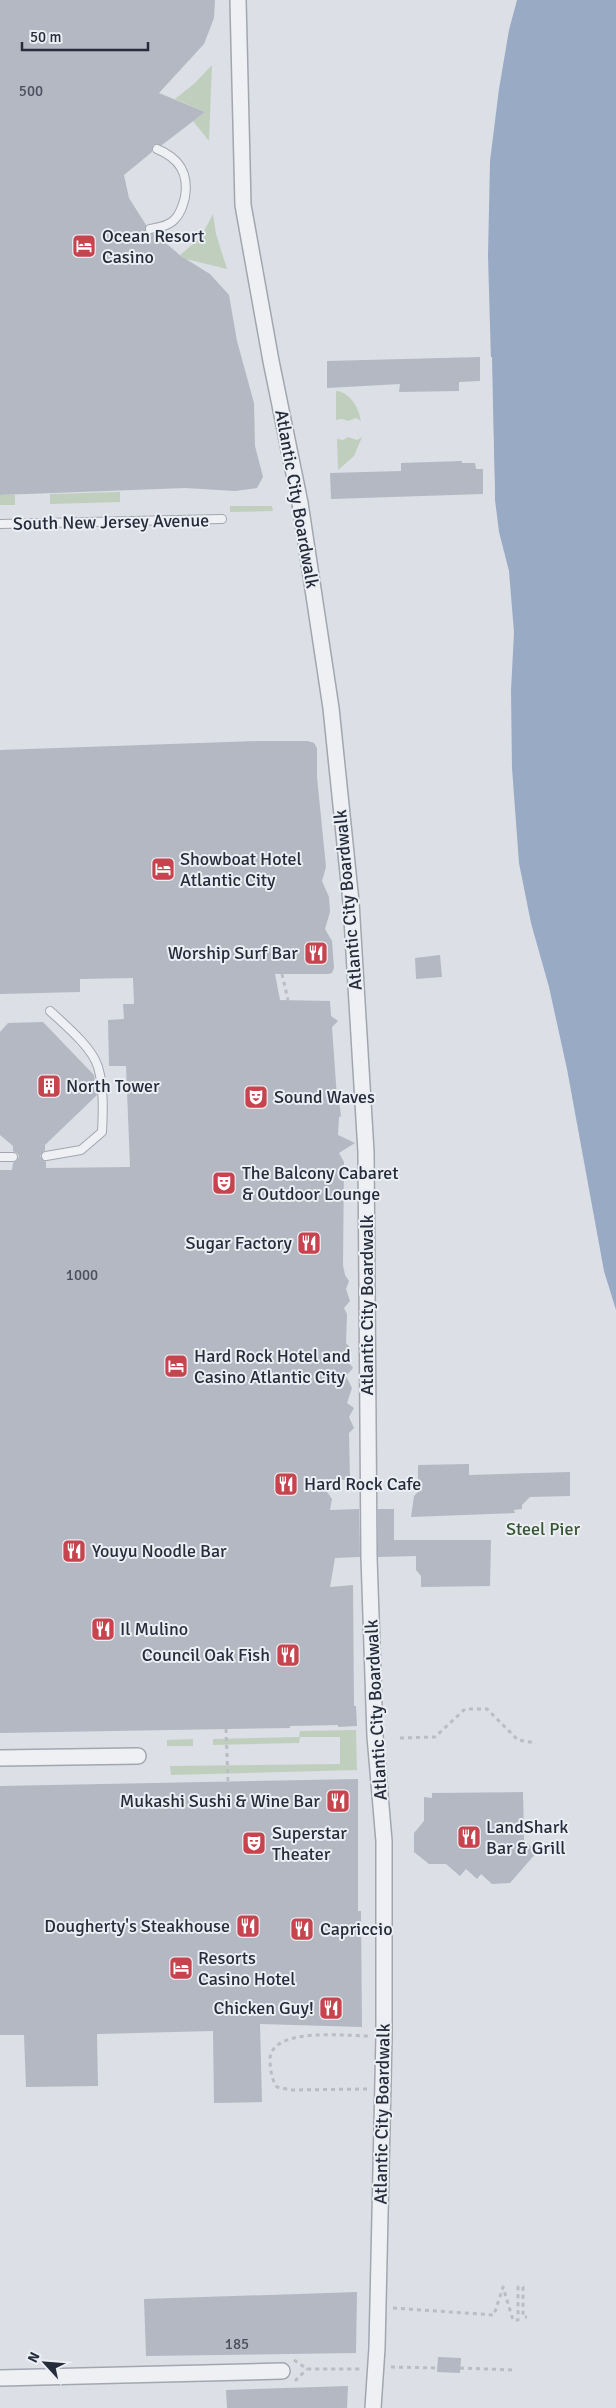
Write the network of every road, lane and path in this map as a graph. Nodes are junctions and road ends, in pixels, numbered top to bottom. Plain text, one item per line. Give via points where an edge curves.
1 (238, 0) edge
2 (156, 149) dead end
3 (150, 230) dead end
4 (222, 519) dead end
5 (0, 524) edge
6 (282, 974) dead end
7 (288, 1000) dead end
8 (50, 1011) dead end
9 (46, 1156) dead end
10 (0, 1157) edge
11 (13, 1157) dead end
12 (226, 1729) dead end
13 (400, 1738) dead end
14 (536, 1743) dead end
15 (138, 1756) dead end
16 (0, 1758) edge
17 (228, 1781) dead end
18 (384, 2036) junction
19 (383, 2089) junction
20 (378, 2307) junction
21 (527, 2317) dead end
22 (437, 2368) dead end
23 (460, 2368) dead end
24 (376, 2369) junction
25 (514, 2370) dead end
26 (282, 2371) dead end
27 (0, 2378) edge
28 (373, 2408) edge

1 - 18 street, Atlantic City Boardwalk via 244,205 300,503 331,708 351,902 366,1152 369,1557 375,1736 384,1841
2 - 3 lane via 178,163 185,175 186,188 181,210 175,219
4 - 5 lane, South New Jersey Avenue
6 - 7 path
8 - 9 lane via 74,1033 98,1066 103,1108 102,1132 81,1150
10 - 11 lane
12 - 17 path
13 - 14 path via 435,1737 465,1709 487,1709 518,1740
15 - 16 street
18 - 19 street, Atlantic City Boardwalk
18 - 19 path via 286,2039 273,2047 270,2056 271,2078 277,2087 290,2090
19 - 20 street, Atlantic City Boardwalk
20 - 21 path via 494,2315 503,2287 513,2320 518,2320 518,2287 523,2287 523,2317
20 - 24 street, Atlantic City Boardwalk
22 - 24 path
23 - 25 path
24 - 28 street, Atlantic City Boardwalk
26 - 27 street

